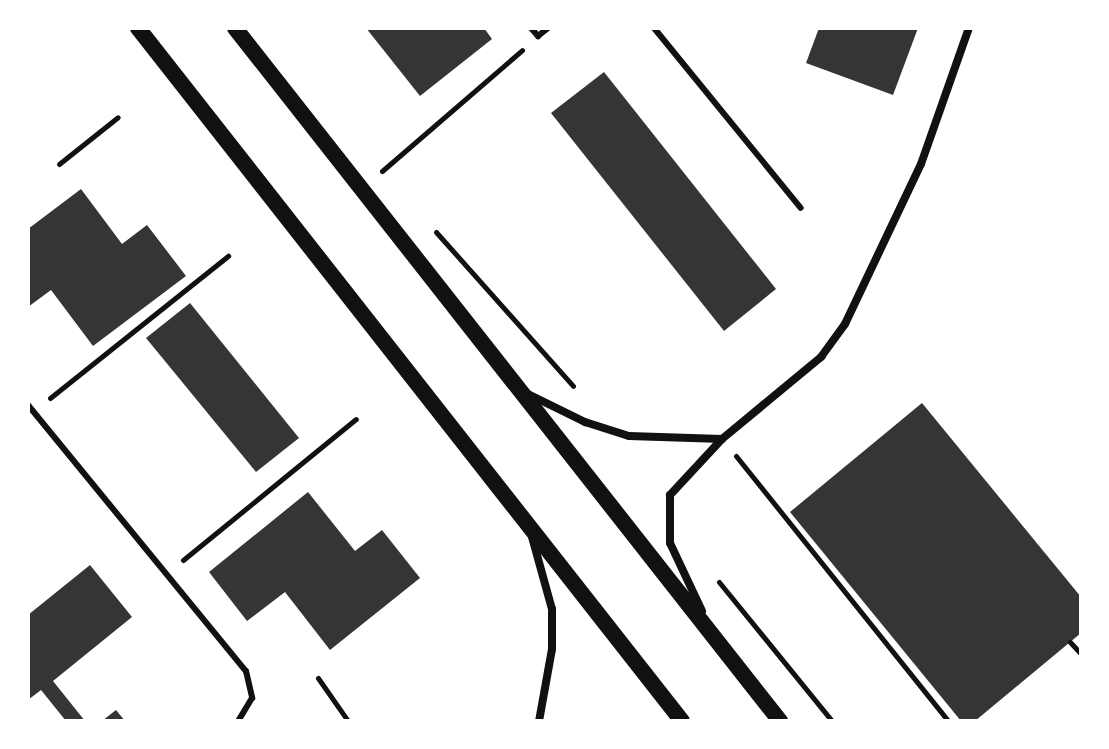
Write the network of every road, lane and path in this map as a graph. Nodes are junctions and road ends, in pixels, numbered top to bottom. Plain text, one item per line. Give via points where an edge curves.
1 (138, 28) edge
2 (235, 28) edge
3 (531, 28) edge
4 (548, 28) edge
5 (654, 28) edge
6 (969, 28) edge
7 (538, 36) junction
8 (118, 117) dead end
9 (372, 159) dead end
10 (59, 164) dead end
11 (382, 171) junction
12 (393, 182) dead end
13 (801, 208) dead end
14 (435, 230) dead end
15 (228, 256) dead end
16 (521, 391) junction
17 (28, 405) edge
18 (33, 411) junction
19 (356, 419) dead end
20 (615, 432) junction
21 (722, 439) junction
22 (531, 532) junction
23 (167, 574) junction
24 (712, 574) dead end
25 (711, 631) junction
26 (1070, 642) dead end
27 (1081, 654) edge
28 (318, 678) dead end
29 (238, 721) edge
30 (348, 721) edge
31 (539, 721) edge
32 (682, 721) edge
33 (780, 721) edge
34 (832, 721) edge
35 (948, 721) edge

1 - 22 main road
2 - 16 main road
3 - 7 lane
4 - 7 lane
5 - 13 lane
6 - 21 street via 921,164 845,324 821,357
7 - 11 path
8 - 10 path
9 - 11 path
11 - 12 path
14 - 20 path
15 - 18 path
16 - 20 street
16 - 25 main road
17 - 18 lane
18 - 23 lane
19 - 23 path
20 - 21 street
21 - 25 street via 670,495 667,515 670,543
21 - 35 path
22 - 31 street via 552,609 552,649
22 - 32 main road
23 - 29 lane via 246,671 252,698
24 - 34 path
25 - 33 main road
26 - 27 path
28 - 30 path

